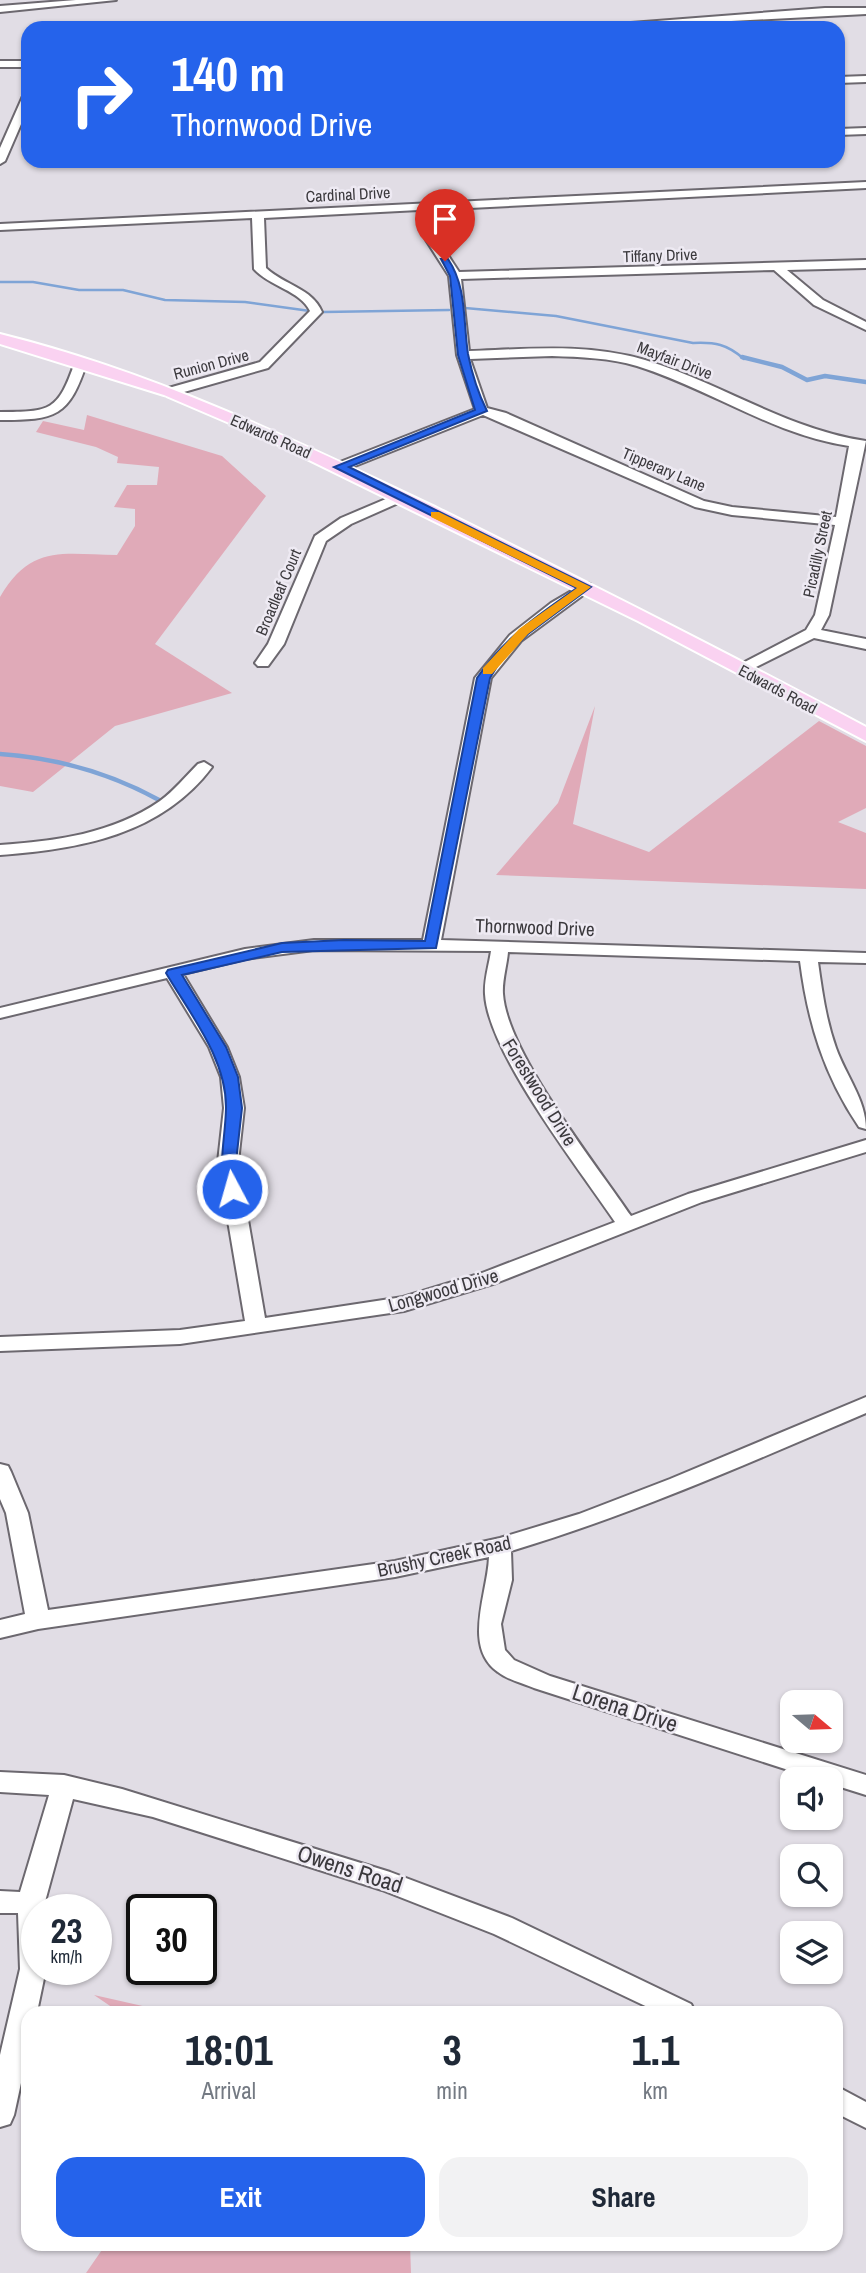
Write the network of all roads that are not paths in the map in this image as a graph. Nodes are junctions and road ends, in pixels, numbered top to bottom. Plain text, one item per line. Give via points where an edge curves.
1 (111, 0) edge
2 (0, 9) edge
3 (866, 10) edge
4 (756, 21) edge
5 (0, 64) edge
6 (21, 64) edge
7 (866, 79) edge
8 (845, 80) edge
9 (0, 124) edge
10 (21, 125) edge
11 (21, 127) edge
12 (866, 131) edge
13 (845, 132) edge
14 (0, 161) edge
15 (866, 185) edge
16 (424, 206) junction
17 (258, 213) junction
18 (0, 227) edge
19 (866, 264) edge
20 (778, 267) junction
21 (455, 276) junction
22 (866, 326) edge
23 (0, 339) edge
24 (463, 355) junction
25 (81, 362) junction
26 (170, 392) junction
27 (481, 411) junction
28 (0, 416) edge
29 (861, 444) edge
30 (340, 467) junction
31 (400, 497) junction
32 (842, 522) junction
33 (585, 587) junction
34 (812, 632) junction
35 (866, 644) edge
36 (263, 663) dead end
37 (742, 670) junction
38 (866, 735) edge
39 (204, 767) dead end
40 (0, 850) edge
41 (431, 945) junction
42 (500, 946) junction
43 (808, 956) junction
44 (866, 958) edge
45 (173, 973) junction
46 (0, 1013) edge
47 (866, 1123) edge
48 (866, 1146) edge
49 (626, 1224) junction
50 (256, 1326) junction
51 (0, 1343) edge
52 (866, 1404) edge
53 (0, 1472) edge
54 (500, 1546) junction
55 (38, 1619) junction
56 (0, 1629) edge
57 (0, 1782) edge
58 (866, 1784) edge
59 (64, 1785) junction
60 (33, 1894) edge
61 (0, 1902) edge
62 (21, 1903) edge
63 (29, 1985) edge
64 (25, 2006) edge
65 (670, 2006) edge
66 (21, 2022) edge
67 (843, 2102) edge
68 (0, 2115) edge
69 (866, 2116) edge

1 - 2 street
3 - 4 street
5 - 6 street
7 - 8 street
9 - 10 street
11 - 14 street
12 - 13 street
15 - 16 street, Cardinal Drive
16 - 17 street, Cardinal Drive
16 - 21 street via 432,240
17 - 18 street, Cardinal Drive
17 - 26 street, Runion Drive via 260,270 312,300 316,312 264,365
19 - 20 street, Tiffany Drive
20 - 21 street, Tiffany Drive
20 - 22 street via 817,303
21 - 24 street
23 - 25 main road, Edwards Road
24 - 27 street
24 - 29 street, Mayfair Drive via 567,353 628,360 820,437
25 - 26 main road, Edwards Road
25 - 28 street via 61,405 31,415
26 - 30 main road, Edwards Road
27 - 30 street
27 - 32 street, Tipperary Lane via 700,505
29 - 32 street, Picadilly Street
30 - 31 main road, Edwards Road
31 - 33 main road, Edwards Road
31 - 36 street, Broadleaf Court via 346,521 320,539 276,644
32 - 34 street, Picadilly Street via 821,615
33 - 37 main road, Edwards Road
33 - 41 street via 523,631 483,678
34 - 35 street
34 - 37 street
37 - 38 main road, Edwards Road
39 - 40 street via 171,800 134,823 75,841
41 - 42 street, Thornwood Drive
41 - 45 street, Thornwood Drive via 282,948
42 - 43 street, Thornwood Drive
42 - 49 street, Forestwood Drive via 494,994 503,1032 520,1067
43 - 44 street, Thornwood Drive
43 - 47 street via 823,1042 842,1087
45 - 46 street, Thornwood Drive
45 - 50 street via 218,1047 230,1077 234,1108 228,1162
48 - 49 street, Longwood Drive via 746,1181
49 - 50 street, Longwood Drive via 433,1297
50 - 51 street, Longwood Drive via 127,1340
52 - 54 street, Brushy Creek Road via 652,1495
53 - 55 street via 17,1513
54 - 55 street, Brushy Creek Road via 395,1569
54 - 58 street, Lorena Drive via 500,1580 490,1635 494,1653 506,1666 542,1682
55 - 56 street, Brushy Creek Road
57 - 59 street, Owens Road
59 - 60 street
59 - 65 street, Owens Road via 209,1824 391,1882 552,1948
61 - 62 street
63 - 64 street
66 - 68 street
67 - 69 street

